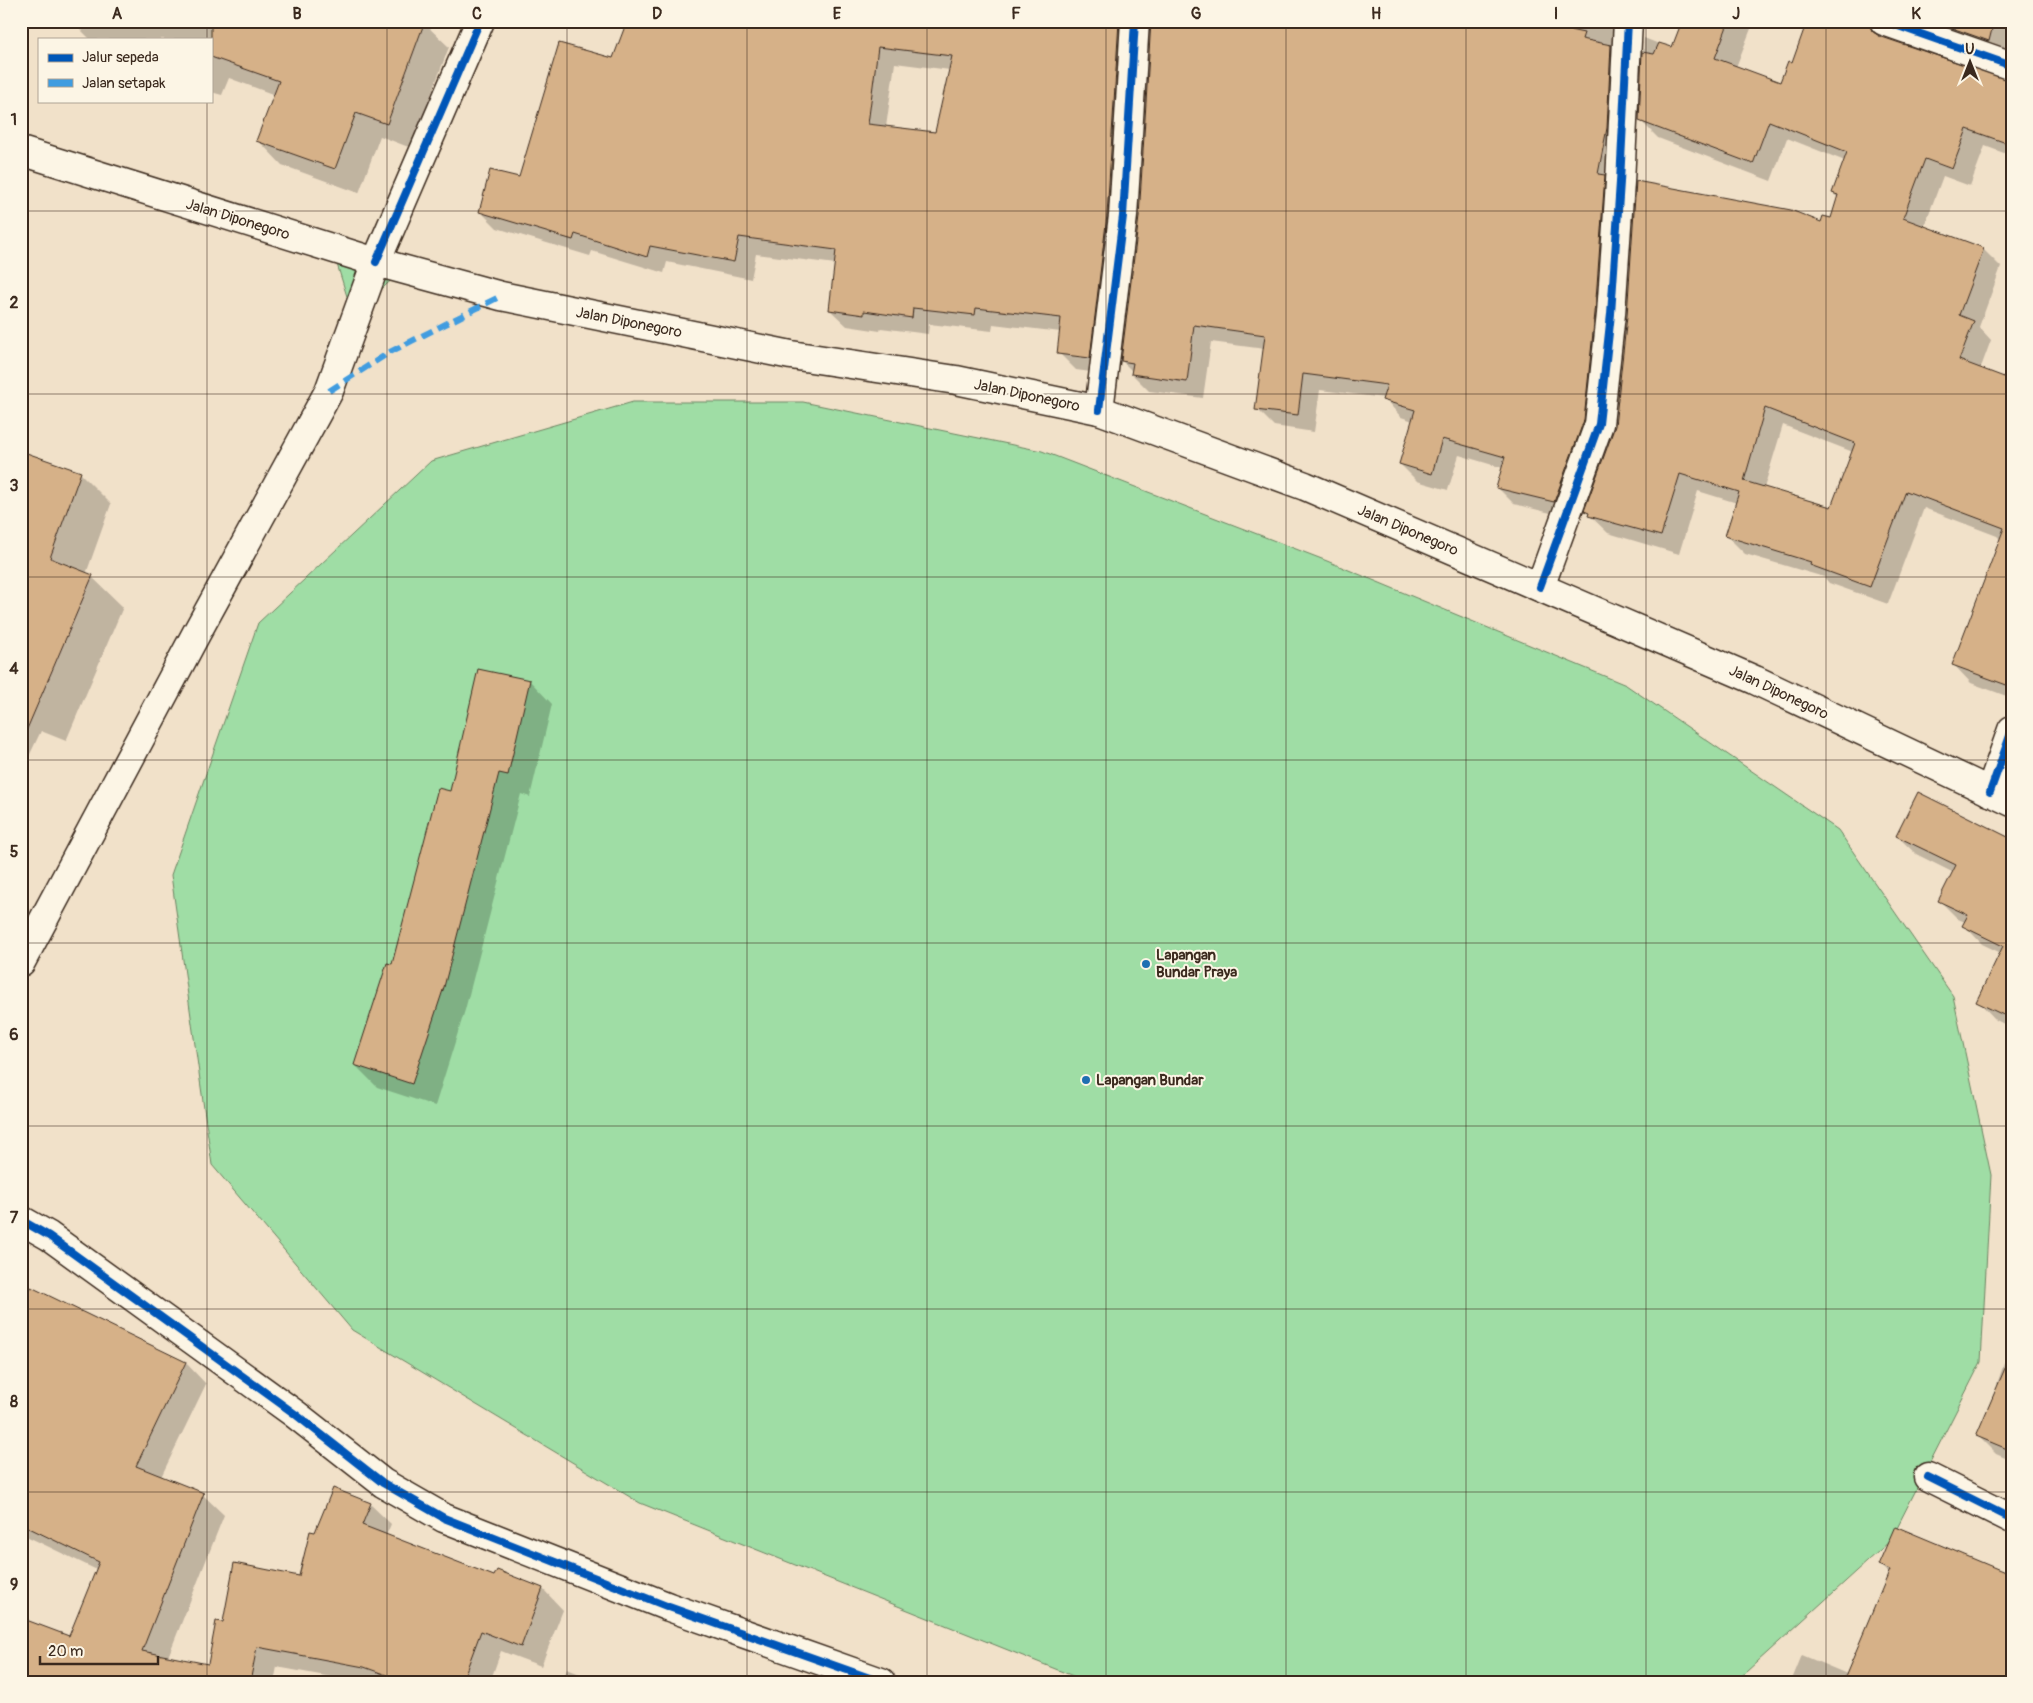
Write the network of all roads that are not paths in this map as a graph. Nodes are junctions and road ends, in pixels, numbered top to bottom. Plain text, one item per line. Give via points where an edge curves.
1 (480, 21) edge
2 (1135, 21) edge
3 (1628, 21) edge
4 (1884, 21) edge
5 (2012, 66) edge
6 (21, 151) edge
7 (376, 262) junction
8 (1099, 410) junction
9 (1540, 587) junction
10 (2012, 730) edge
11 (2001, 797) edge
12 (21, 962) edge
13 (21, 1220) edge
14 (1928, 1477) dead end
15 (2012, 1518) edge
16 (881, 1682) edge

1 - 7 main road
2 - 8 main road via 1123,216
3 - 9 main road via 1613,286 1599,424
4 - 5 main road
6 - 7 main road, Jalan Diponegoro
7 - 8 main road, Jalan Diponegoro via 501,296 791,355 956,380
7 - 12 main road via 329,391
8 - 9 main road, Jalan Diponegoro via 1305,486
9 - 11 main road, Jalan Diponegoro via 1755,680
10 - 11 main road
13 - 16 main road via 49,1236 295,1414 383,1483 444,1518 669,1607
14 - 15 main road

